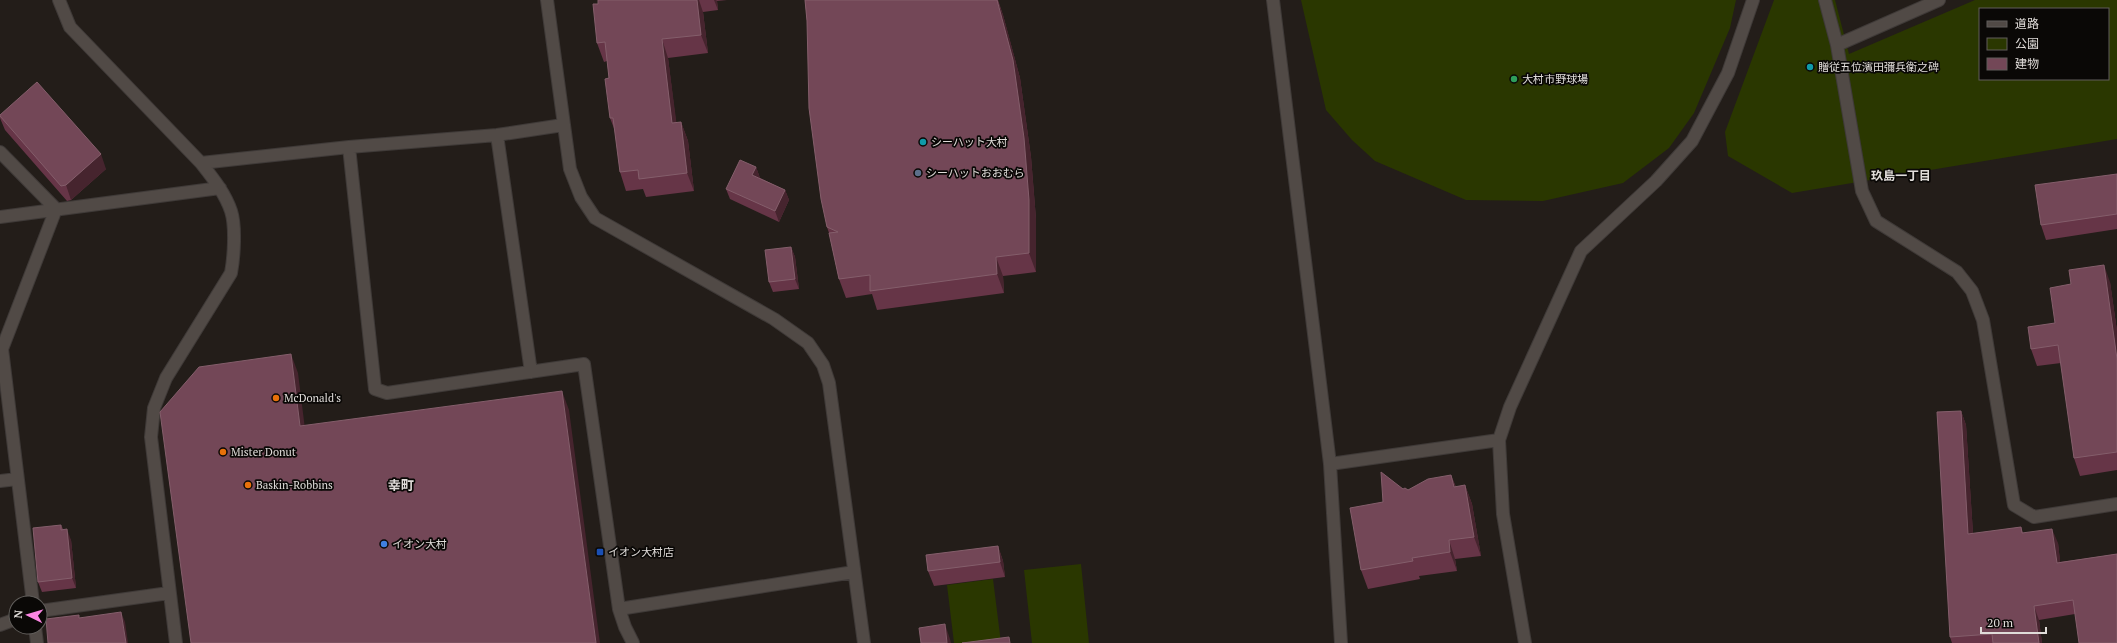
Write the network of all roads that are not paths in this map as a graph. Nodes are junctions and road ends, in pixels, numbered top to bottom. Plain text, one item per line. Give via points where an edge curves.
1 (59, 0) edge
2 (547, 0) edge
3 (1273, 0) edge
4 (1753, 0) edge
5 (1825, 0) edge
6 (1939, 0) edge
7 (1837, 45) junction
8 (563, 125) junction
9 (497, 135) junction
10 (349, 147) junction
11 (0, 152) edge
12 (201, 163) junction
13 (220, 188) junction
14 (56, 209) junction
15 (0, 217) edge
16 (1, 350) edge
17 (531, 372) junction
18 (1499, 440) junction
19 (1330, 464) junction
20 (17, 479) junction
21 (0, 481) edge
22 (2117, 504) edge
23 (854, 572) junction
24 (170, 593) junction
25 (32, 595) edge
26 (619, 609) junction
27 (48, 610) edge
28 (176, 643) edge
29 (633, 643) edge
30 (864, 643) edge
31 (1342, 643) edge
32 (1525, 643) edge

1 - 12 street via 70,27
2 - 8 street
3 - 19 street
4 - 18 street via 1728,73 1692,141 1656,181 1581,251 1510,407
5 - 7 street
6 - 7 street
7 - 22 street via 1862,191 1876,221 1957,272 1972,291 1982,320 2014,505 2034,516
8 - 9 street
8 - 23 street via 570,169 580,197 595,218 774,319 808,343 823,365 828,383
9 - 10 street
9 - 17 street
10 - 12 street
10 - 17 street via 375,389 387,393
11 - 14 street
12 - 13 street
13 - 14 street
13 - 24 street via 232,211 235,256 231,273 166,378 154,408 151,437
14 - 15 street
14 - 16 street
16 - 20 street
17 - 26 street via 584,364
18 - 19 street
18 - 32 street via 1503,514
19 - 31 street
20 - 21 street
20 - 25 street
23 - 26 street
23 - 30 street
24 - 27 street
24 - 28 street
26 - 29 street

